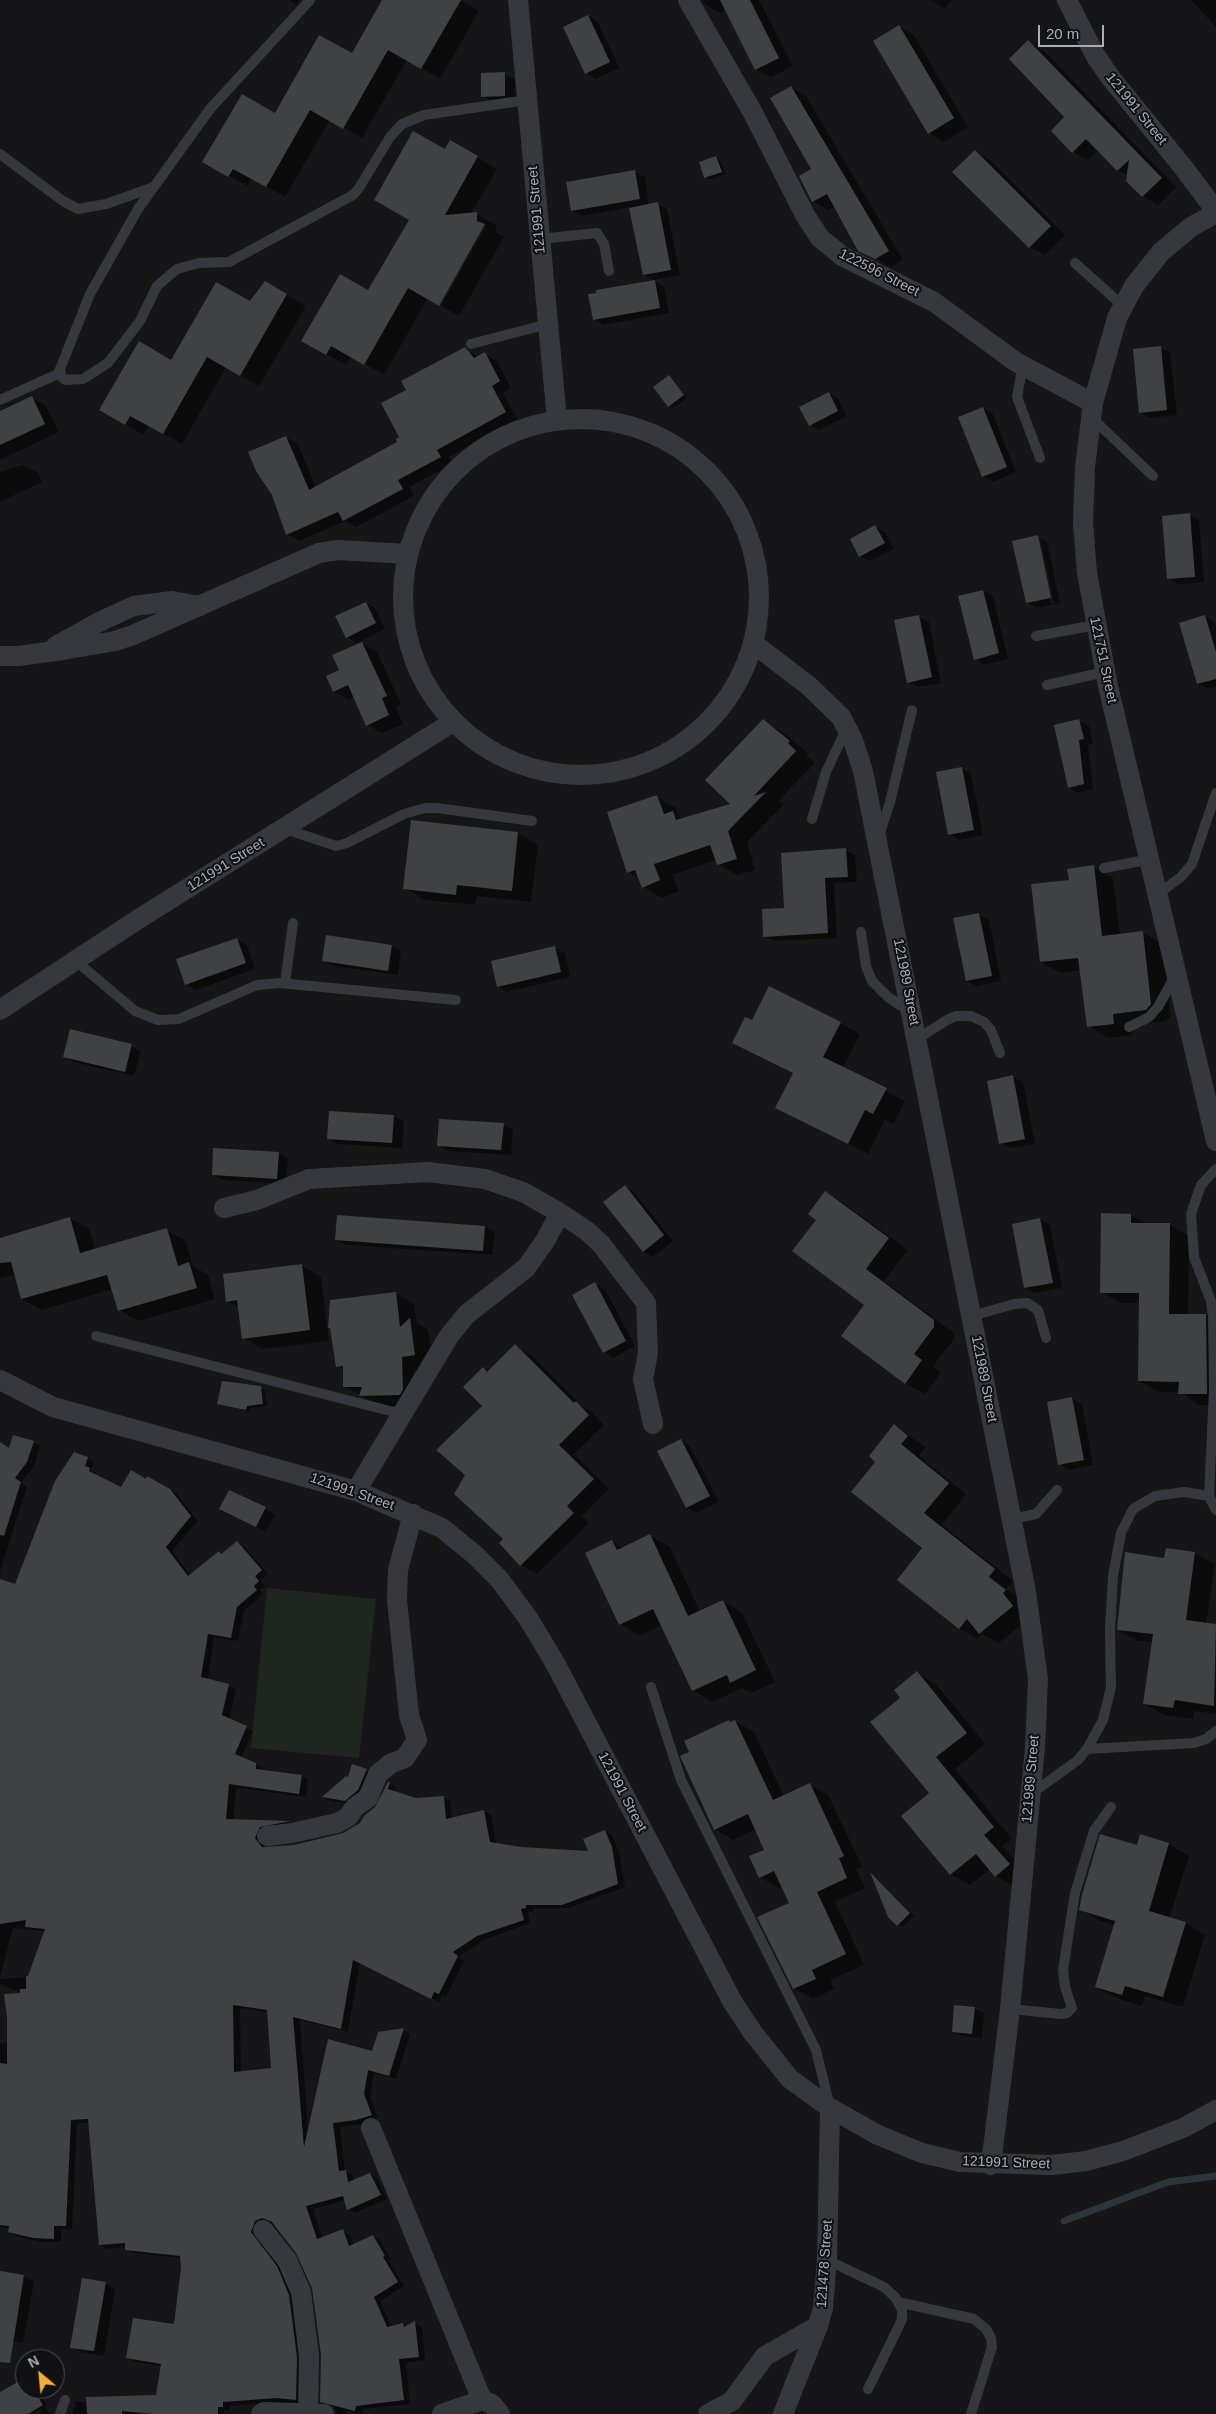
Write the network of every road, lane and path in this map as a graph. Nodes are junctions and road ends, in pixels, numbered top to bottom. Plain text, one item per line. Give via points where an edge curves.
1 (310, 0) edge
2 (518, 0) edge
3 (688, 0) edge
4 (1067, 0) edge
5 (527, 100) junction
6 (0, 154) edge
7 (154, 187) junction
8 (1216, 212) edge
9 (540, 239) junction
10 (1075, 263) dead end
11 (609, 271) dead end
12 (1124, 306) junction
13 (548, 324) junction
14 (470, 344) dead end
15 (1023, 365) junction
16 (60, 373) junction
17 (0, 400) edge
18 (1092, 410) junction
19 (557, 420) junction
20 (1040, 458) dead end
21 (1153, 476) dead end
22 (408, 554) junction
23 (200, 606) junction
24 (1096, 625) junction
25 (1036, 636) dead end
26 (754, 644) junction
27 (46, 652) junction
28 (0, 656) edge
29 (1105, 672) junction
30 (1047, 685) dead end
31 (912, 710) dead end
32 (453, 722) junction
33 (846, 726) junction
34 (1216, 793) edge
35 (812, 818) dead end
36 (532, 821) dead end
37 (284, 829) junction
38 (877, 841) junction
39 (1151, 859) junction
40 (1104, 868) dead end
41 (1159, 893) junction
42 (293, 923) dead end
43 (861, 932) dead end
44 (76, 961) junction
45 (1177, 971) junction
46 (285, 983) junction
47 (456, 1000) dead end
48 (0, 1010) edge
49 (912, 1013) junction
50 (1128, 1027) dead end
51 (917, 1039) junction
52 (1000, 1053) dead end
53 (1216, 1141) edge
54 (1216, 1169) edge
55 (224, 1208) dead end
56 (560, 1213) junction
57 (972, 1316) junction
58 (96, 1336) dead end
59 (1046, 1338) dead end
60 (0, 1380) edge
61 (402, 1414) junction
62 (653, 1424) dead end
63 (356, 1490) junction
64 (1058, 1490) dead end
65 (1209, 1496) junction
66 (1216, 1510) edge
67 (413, 1514) junction
68 (1012, 1520) junction
69 (651, 1687) dead end
70 (1216, 1731) edge
71 (1087, 1749) junction
72 (1030, 1795) junction
73 (1111, 1807) dead end
74 (267, 1836) dead end
75 (1010, 2009) junction
76 (830, 2108) junction
77 (1216, 2110) edge
78 (371, 2128) dead end
79 (991, 2165) junction
80 (263, 2230) dead end
81 (827, 2260) junction
82 (898, 2302) junction
83 (818, 2326) junction
84 (868, 2388) dead end
85 (65, 2400) dead end
86 (482, 2400) junction
87 (316, 2413) edge
88 (60, 2414) edge
89 (261, 2414) edge
90 (442, 2414) edge
91 (500, 2414) edge
92 (708, 2414) edge
93 (783, 2414) edge
94 (970, 2414) edge

1 - 7 lane via 210,109
2 - 5 street, 121991 Street
3 - 15 street, 122596 Street via 753,112 820,238 842,256 934,302 983,340
4 - 8 street, 121991 Street via 1110,77
5 - 9 street, 121991 Street
5 - 16 lane via 424,115 402,124 352,195 229,262 199,263 177,269 157,286 140,321 108,363 90,376 75,381 65,380
6 - 7 lane via 63,202 78,209 101,206
7 - 16 lane via 98,278
8 - 12 street, 121751 Street via 1191,227 1161,252 1147,268
9 - 11 lane via 597,233 604,244
9 - 13 street, 121991 Street
10 - 12 lane
12 - 18 street, 121751 Street via 1109,339
13 - 14 lane
13 - 19 street, 121991 Street
15 - 18 street, 122596 Street
15 - 20 lane via 1017,397
16 - 17 lane
18 - 21 lane
18 - 24 street, 121751 Street via 1083,522
19 - 22 street via 522,428 490,443 462,464 438,490 420,520
19 - 26 street via 589,418 621,422 680,447 705,467 731,498 754,549 760,581 760,613
22 - 23 street via 338,550 319,553
22 - 32 street via 403,606 409,644 434,699
23 - 27 street via 149,630 115,641
23 - 27 street via 172,601 134,606 101,620
24 - 25 lane
24 - 29 street, 121751 Street
26 - 32 street via 732,693 716,714 675,749 626,769 590,774 546,772 496,754
26 - 33 street, 121989 Street via 825,700
27 - 28 street
29 - 30 lane
29 - 39 street, 121751 Street
31 - 38 lane
32 - 37 street, 121991 Street
33 - 35 lane via 826,772
33 - 38 street, 121989 Street via 863,771
34 - 41 lane via 1192,864 1181,877
36 - 37 lane via 425,808 404,814 336,846
37 - 44 street, 121991 Street
38 - 49 street, 121989 Street
39 - 40 lane
39 - 41 street, 121751 Street
41 - 45 street, 121751 Street
42 - 46 lane
43 - 49 lane via 866,966 872,980 888,997
44 - 46 lane via 135,1011 158,1020 179,1019 257,985
44 - 48 street, 121991 Street
45 - 50 lane via 1158,1007 1148,1017
45 - 53 street, 121751 Street
46 - 47 lane
49 - 51 street, 121989 Street
51 - 52 lane via 956,1016 971,1016 984,1022 991,1030
51 - 57 street, 121989 Street
54 - 65 lane via 1201,1185 1191,1214 1194,1257 1211,1301 1214,1325
55 - 56 street via 257,1200 309,1178 428,1172 485,1179 524,1192
56 - 61 street via 526,1268 461,1320
56 - 62 street via 601,1244 646,1303 648,1353 642,1379
57 - 59 lane via 1014,1304 1027,1304 1038,1310
57 - 68 street, 121989 Street
58 - 61 lane
60 - 63 street, 121991 Street via 53,1407
61 - 63 street
63 - 67 street, 121991 Street
64 - 68 lane via 1036,1514
65 - 66 lane
65 - 71 lane via 1184,1492 1155,1496 1138,1504 1125,1522 1113,1576 1110,1609 1111,1687 1103,1720
67 - 74 street via 398,1570 397,1600 409,1715 418,1740 405,1758 378,1774 368,1798 348,1817 337,1823
67 - 76 street, 121991 Street via 442,1528 475,1555 499,1579 528,1618 555,1663 732,2001 790,2079
68 - 72 street, 121989 Street via 1038,1679
69 - 76 lane via 681,1780 816,2050
70 - 71 lane via 1194,1743
71 - 72 lane via 1065,1771
72 - 75 street, 121989 Street
73 - 75 lane via 1094,1831 1075,1893 1063,1970 1072,2008 1061,2014
75 - 79 street, 121989 Street
76 - 79 street, 121991 Street via 878,2135 922,2153
76 - 81 street, 121478 Street
77 - 79 street, 121991 Street via 1174,2132 1086,2161 1052,2165
78 - 86 street
80 - 87 street via 287,2260 301,2292
81 - 82 lane via 884,2287
81 - 83 street, 121478 Street via 823,2308
82 - 84 lane via 902,2319
82 - 94 lane via 974,2319 986,2329 992,2347
83 - 92 street via 765,2356 732,2401
83 - 93 street, 121478 Street
85 - 88 lane
86 - 90 street
86 - 91 street via 492,2404
87 - 89 street

